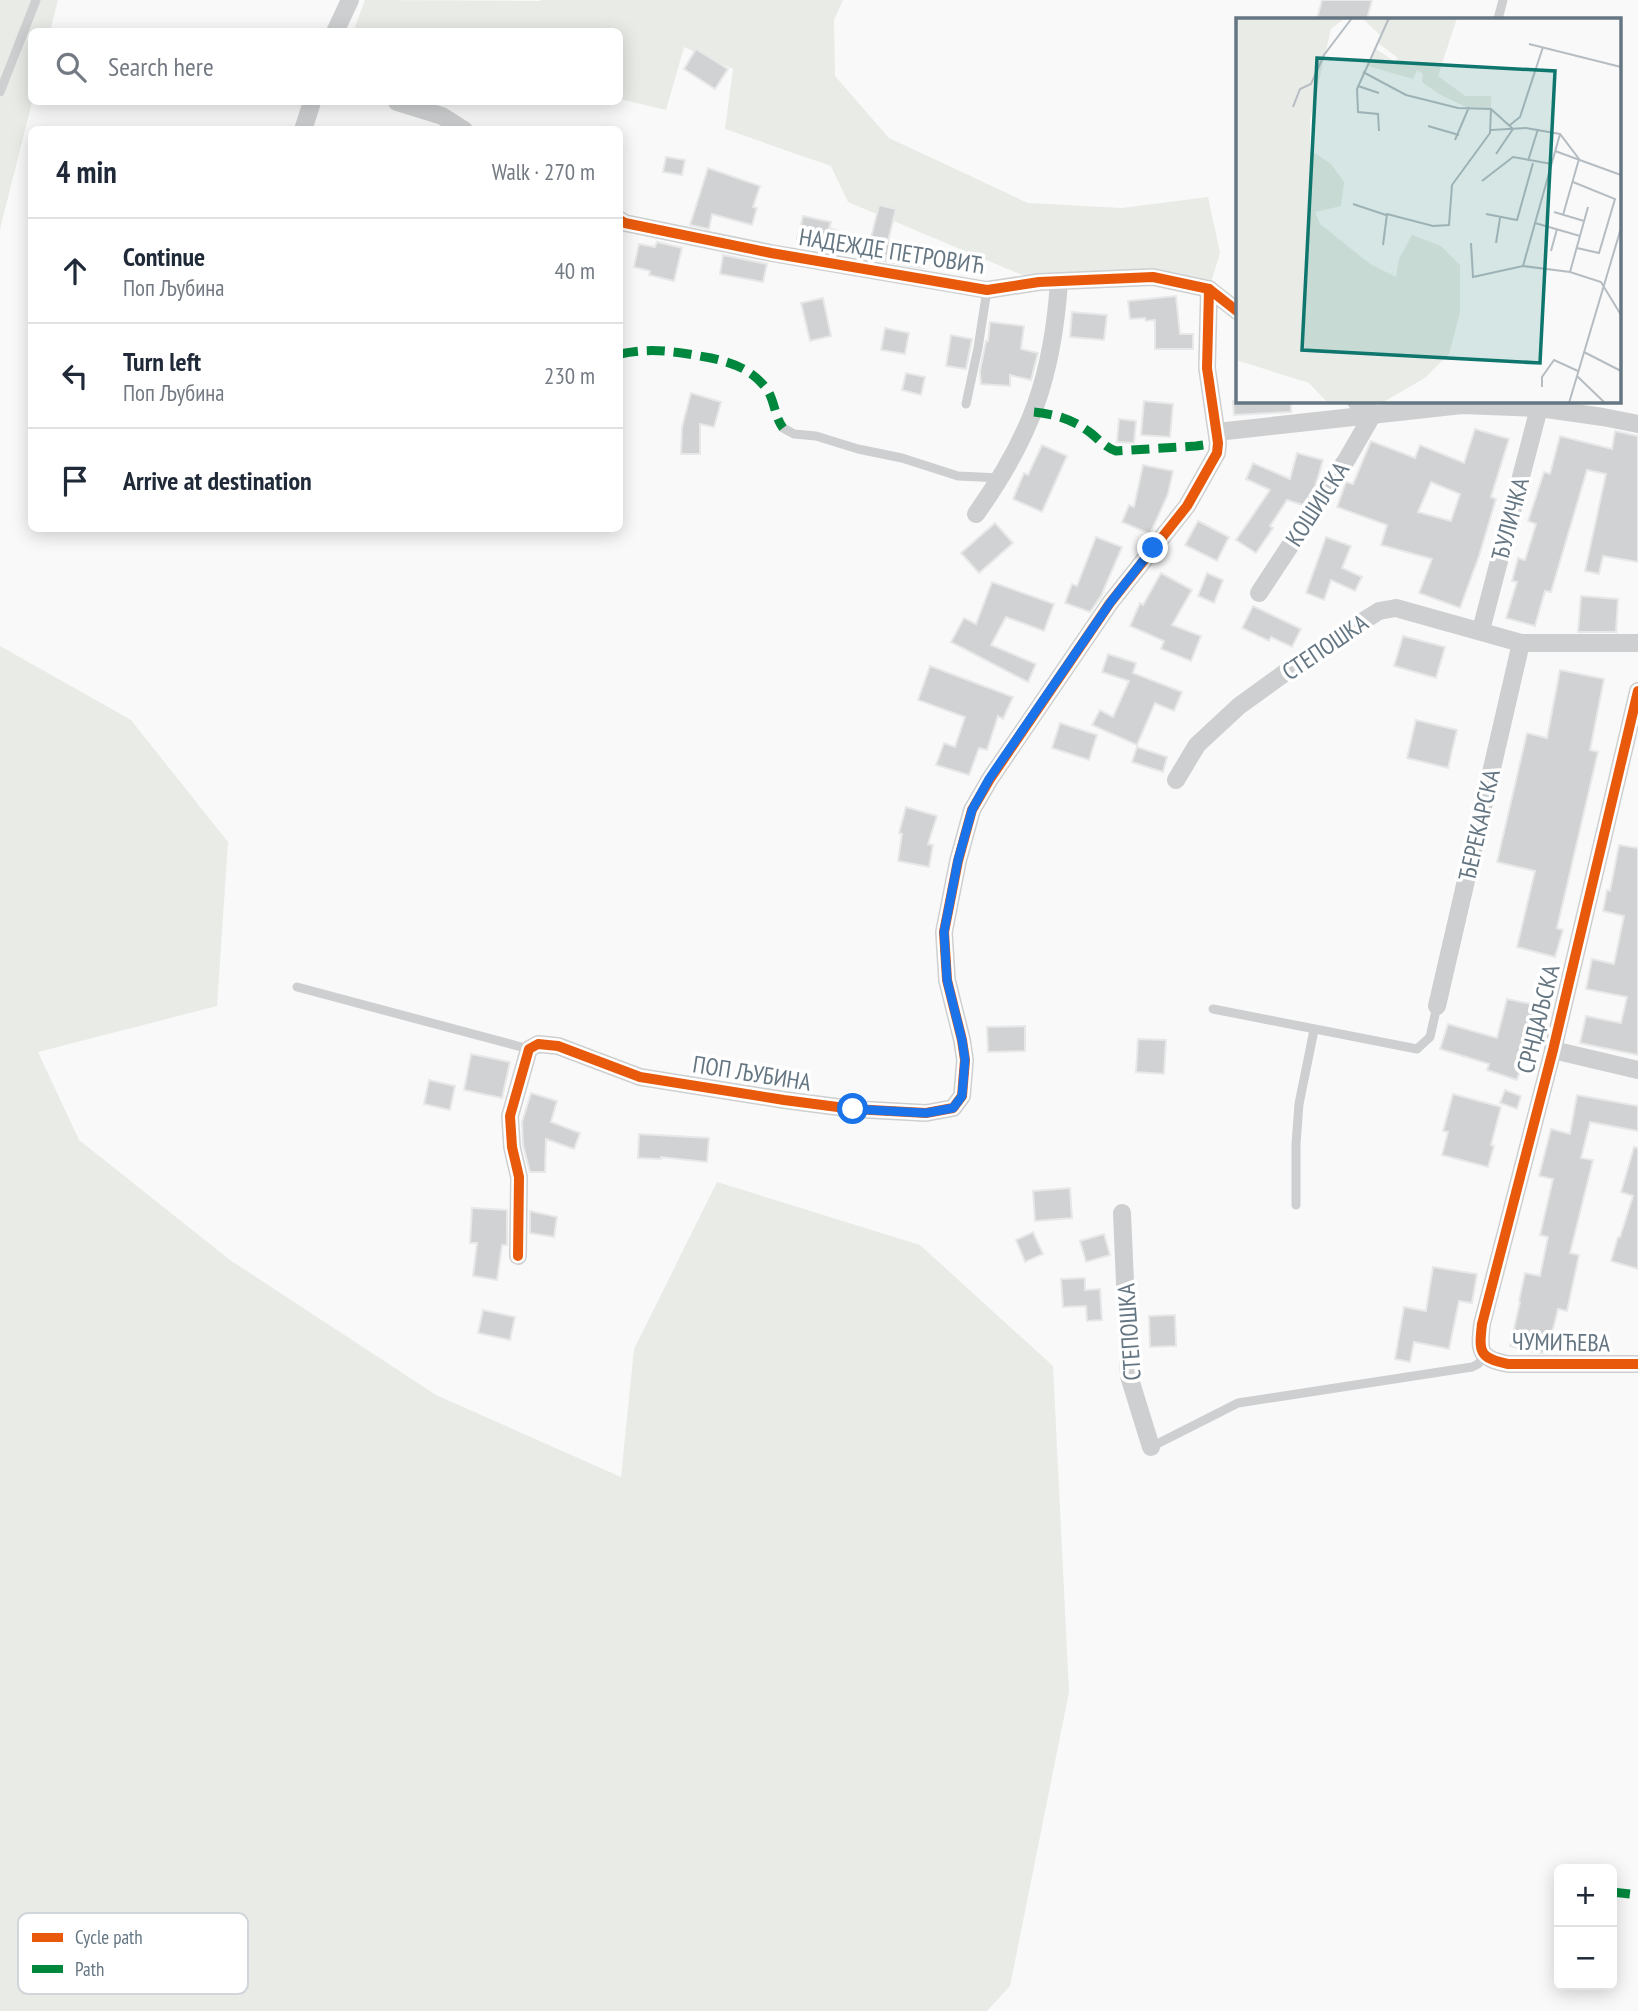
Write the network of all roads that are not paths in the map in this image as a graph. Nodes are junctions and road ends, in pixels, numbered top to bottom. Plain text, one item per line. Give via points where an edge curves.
1 (36, 0) edge
2 (350, 0) edge
3 (1503, 0) edge
4 (1498, 18) edge
5 (337, 28) edge
6 (0, 92) edge
7 (311, 105) edge
8 (407, 105) edge
9 (304, 126) edge
10 (458, 126) edge
11 (623, 222) edge
12 (1059, 281) junction
13 (987, 289) junction
14 (1209, 289) junction
15 (1236, 310) edge
16 (1357, 402) edge
17 (966, 404) dead end
18 (1539, 408) junction
19 (1373, 414) junction
20 (1638, 424) edge
21 (783, 428) dead end
22 (1217, 432) junction
23 (1001, 478) junction
24 (976, 514) dead end
25 (1259, 593) dead end
26 (1481, 630) junction
27 (1521, 643) junction
28 (1638, 643) edge
29 (1638, 691) edge
30 (1176, 780) dead end
31 (296, 987) dead end
32 (1437, 1006) joint
33 (1213, 1009) dead end
34 (1314, 1030) junction
35 (529, 1049) junction
36 (1553, 1050) junction
37 (1638, 1070) edge
38 (1296, 1205) dead end
39 (1122, 1213) dead end
40 (518, 1256) dead end
41 (1485, 1356) junction
42 (1638, 1364) edge
43 (1151, 1447) joint

1 - 6 lane
2 - 5 street
3 - 4 lane
7 - 9 street
8 - 10 street
11 - 13 street, НАДЕЖДЕ ПЕТРОВИЋ via 771,253
12 - 13 street, НАДЕЖДЕ ПЕТРОВИЋ
12 - 14 street, НАДЕЖДЕ ПЕТРОВИЋ via 1153,277
12 - 23 street via 1043,387 1025,435
13 - 17 lane
14 - 15 street, НАДЕЖДЕ ПЕТРОВИЋ
14 - 22 street, ПОП ЉУБИНА via 1207,368
16 - 19 street
18 - 19 street via 1462,405
18 - 20 street
18 - 26 street, ЂУЛИЧКА
19 - 22 street
19 - 25 street, КОШИЈСКА
21 - 23 lane via 958,476
22 - 35 street, ПОП ЉУБИНА via 1217,453 1187,506 1110,603 972,810 944,932 947,980 965,1060 962,1096 953,1108 926,1113 853,1109 640,1077 558,1046 538,1044
23 - 24 street
26 - 27 street, СТЕПОШКА
26 - 30 street, СТЕПОШКА via 1396,608 1379,611 1239,706 1196,745
27 - 28 street, СТЕПОШКА
27 - 32 street, ЂЕРЕКАРСКА
29 - 36 street, СРНДАЉСКА
31 - 35 lane, ПОП ЉУБИНА
32 - 34 lane via 1430,1037 1417,1049
33 - 34 lane
34 - 38 lane via 1300,1104
35 - 40 street via 510,1116 519,1177
36 - 37 street
36 - 41 street, СРНДАЉСКА via 1482,1324 1480,1349
39 - 43 street, СТЕПОШКА via 1129,1376
41 - 42 street, ЧУМИЋЕВА via 1508,1364
41 - 43 lane, ЧУМИЋЕВА via 1472,1367 1238,1403

